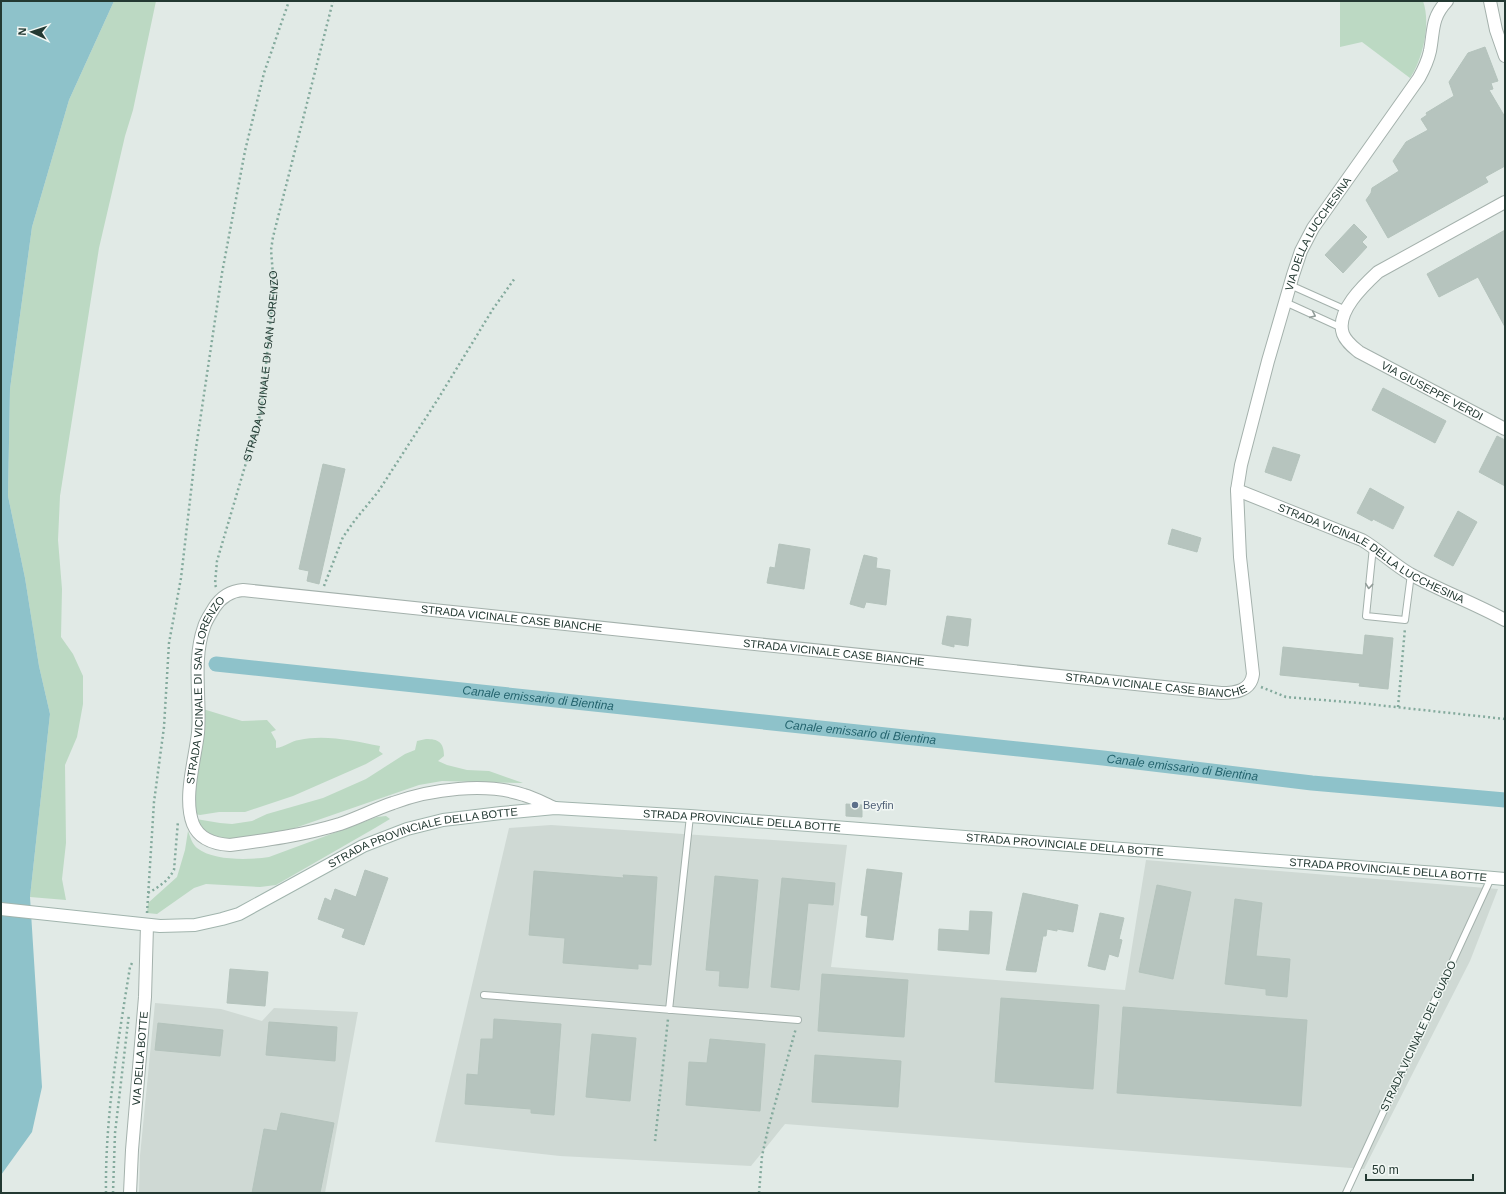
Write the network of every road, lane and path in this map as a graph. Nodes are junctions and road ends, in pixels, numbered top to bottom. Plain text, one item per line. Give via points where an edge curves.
1 (289, 1) edge
2 (333, 1) edge
3 (1447, 1) edge
4 (1490, 1) edge
5 (1505, 56) edge
6 (1505, 202) edge
7 (515, 278) dead end
8 (1290, 285) junction
9 (1285, 302) junction
10 (1346, 310) junction
11 (1342, 328) junction
12 (1505, 429) edge
13 (1237, 490) junction
14 (1374, 547) junction
15 (1410, 574) junction
16 (222, 598) junction
17 (316, 598) junction
18 (1405, 620) junction
19 (1505, 620) edge
20 (1250, 683) junction
21 (1398, 707) junction
22 (1505, 719) edge
23 (555, 808) junction
24 (179, 816) dead end
25 (690, 816) junction
26 (1491, 878) junction
27 (1505, 879) edge
28 (148, 893) junction
29 (1, 909) edge
30 (146, 925) junction
31 (133, 960) dead end
32 (484, 995) dead end
33 (669, 1010) junction
34 (798, 1020) joint
35 (655, 1141) dead end
36 (106, 1193) edge
37 (130, 1193) edge
38 (759, 1193) edge
39 (1346, 1193) edge

1 - 28 path via 264,73 244,151 222,273 196,448 181,578 169,643 164,727 154,802
2 - 16 path, STRADA VICINALE DI SAN LORENZO via 273,237 271,250 274,287 261,412 217,561 215,584 217,593
3 - 8 street, VIA DELLA LUCCHESINA via 1434,20 1430,51 1419,78 1313,228 1301,251
4 - 5 street
6 - 10 street via 1378,272 1361,288
7 - 17 path via 492,309 378,492 343,537 326,583
8 - 9 street, VIA DELLA LUCCHESINA
8 - 10 lane
9 -> 11 lane
9 - 13 street, VIA DELLA LUCCHESINA via 1241,465
10 - 11 street
11 - 12 street, VIA GIUSEPPE VERDI via 1349,344 1359,352
13 - 14 street, STRADA VICINALE DELLA LUCCHESINA via 1348,534
13 - 20 street, STRADA VICINALE CASE BIANCHE via 1240,557 1253,674
14 - 15 street, STRADA VICINALE DELLA LUCCHESINA
14 -> 18 lane via 1366,616
15 - 18 lane
15 - 19 street, STRADA VICINALE DELLA LUCCHESINA
16 - 17 street, STRADA VICINALE CASE BIANCHE via 233,591 243,590
16 - 23 street, STRADA VICINALE DI SAN LORENZO via 206,622 199,654 198,733 189,806 194,825 204,838 221,845 230,845 306,834 420,795 445,791 508,791 525,795
17 - 20 street, STRADA VICINALE CASE BIANCHE via 1221,693 1242,690
18 - 21 path
20 - 21 path via 1286,697
21 - 22 path
23 - 25 street, STRADA PROVINCIALE DELLA BOTTE
23 - 30 street, STRADA PROVINCIALE DELLA BOTTE via 443,820 407,829 363,846 239,914 195,925
24 - 28 path via 174,870 161,886
25 - 26 street, STRADA PROVINCIALE DELLA BOTTE
25 - 33 lane
26 - 27 street, STRADA PROVINCIALE DELLA BOTTE
26 - 39 lane, STRADA VICINALE DEL GUADO
28 - 30 path
29 - 30 street, STRADA PROVINCIALE DELLA BOTTE
30 - 37 street, VIA DELLA BOTTE via 145,998
31 - 36 path via 118,1036 111,1096 105,1158
32 - 33 lane
33 - 34 lane
33 - 35 path
34 - 38 path via 768,1129 762,1156

